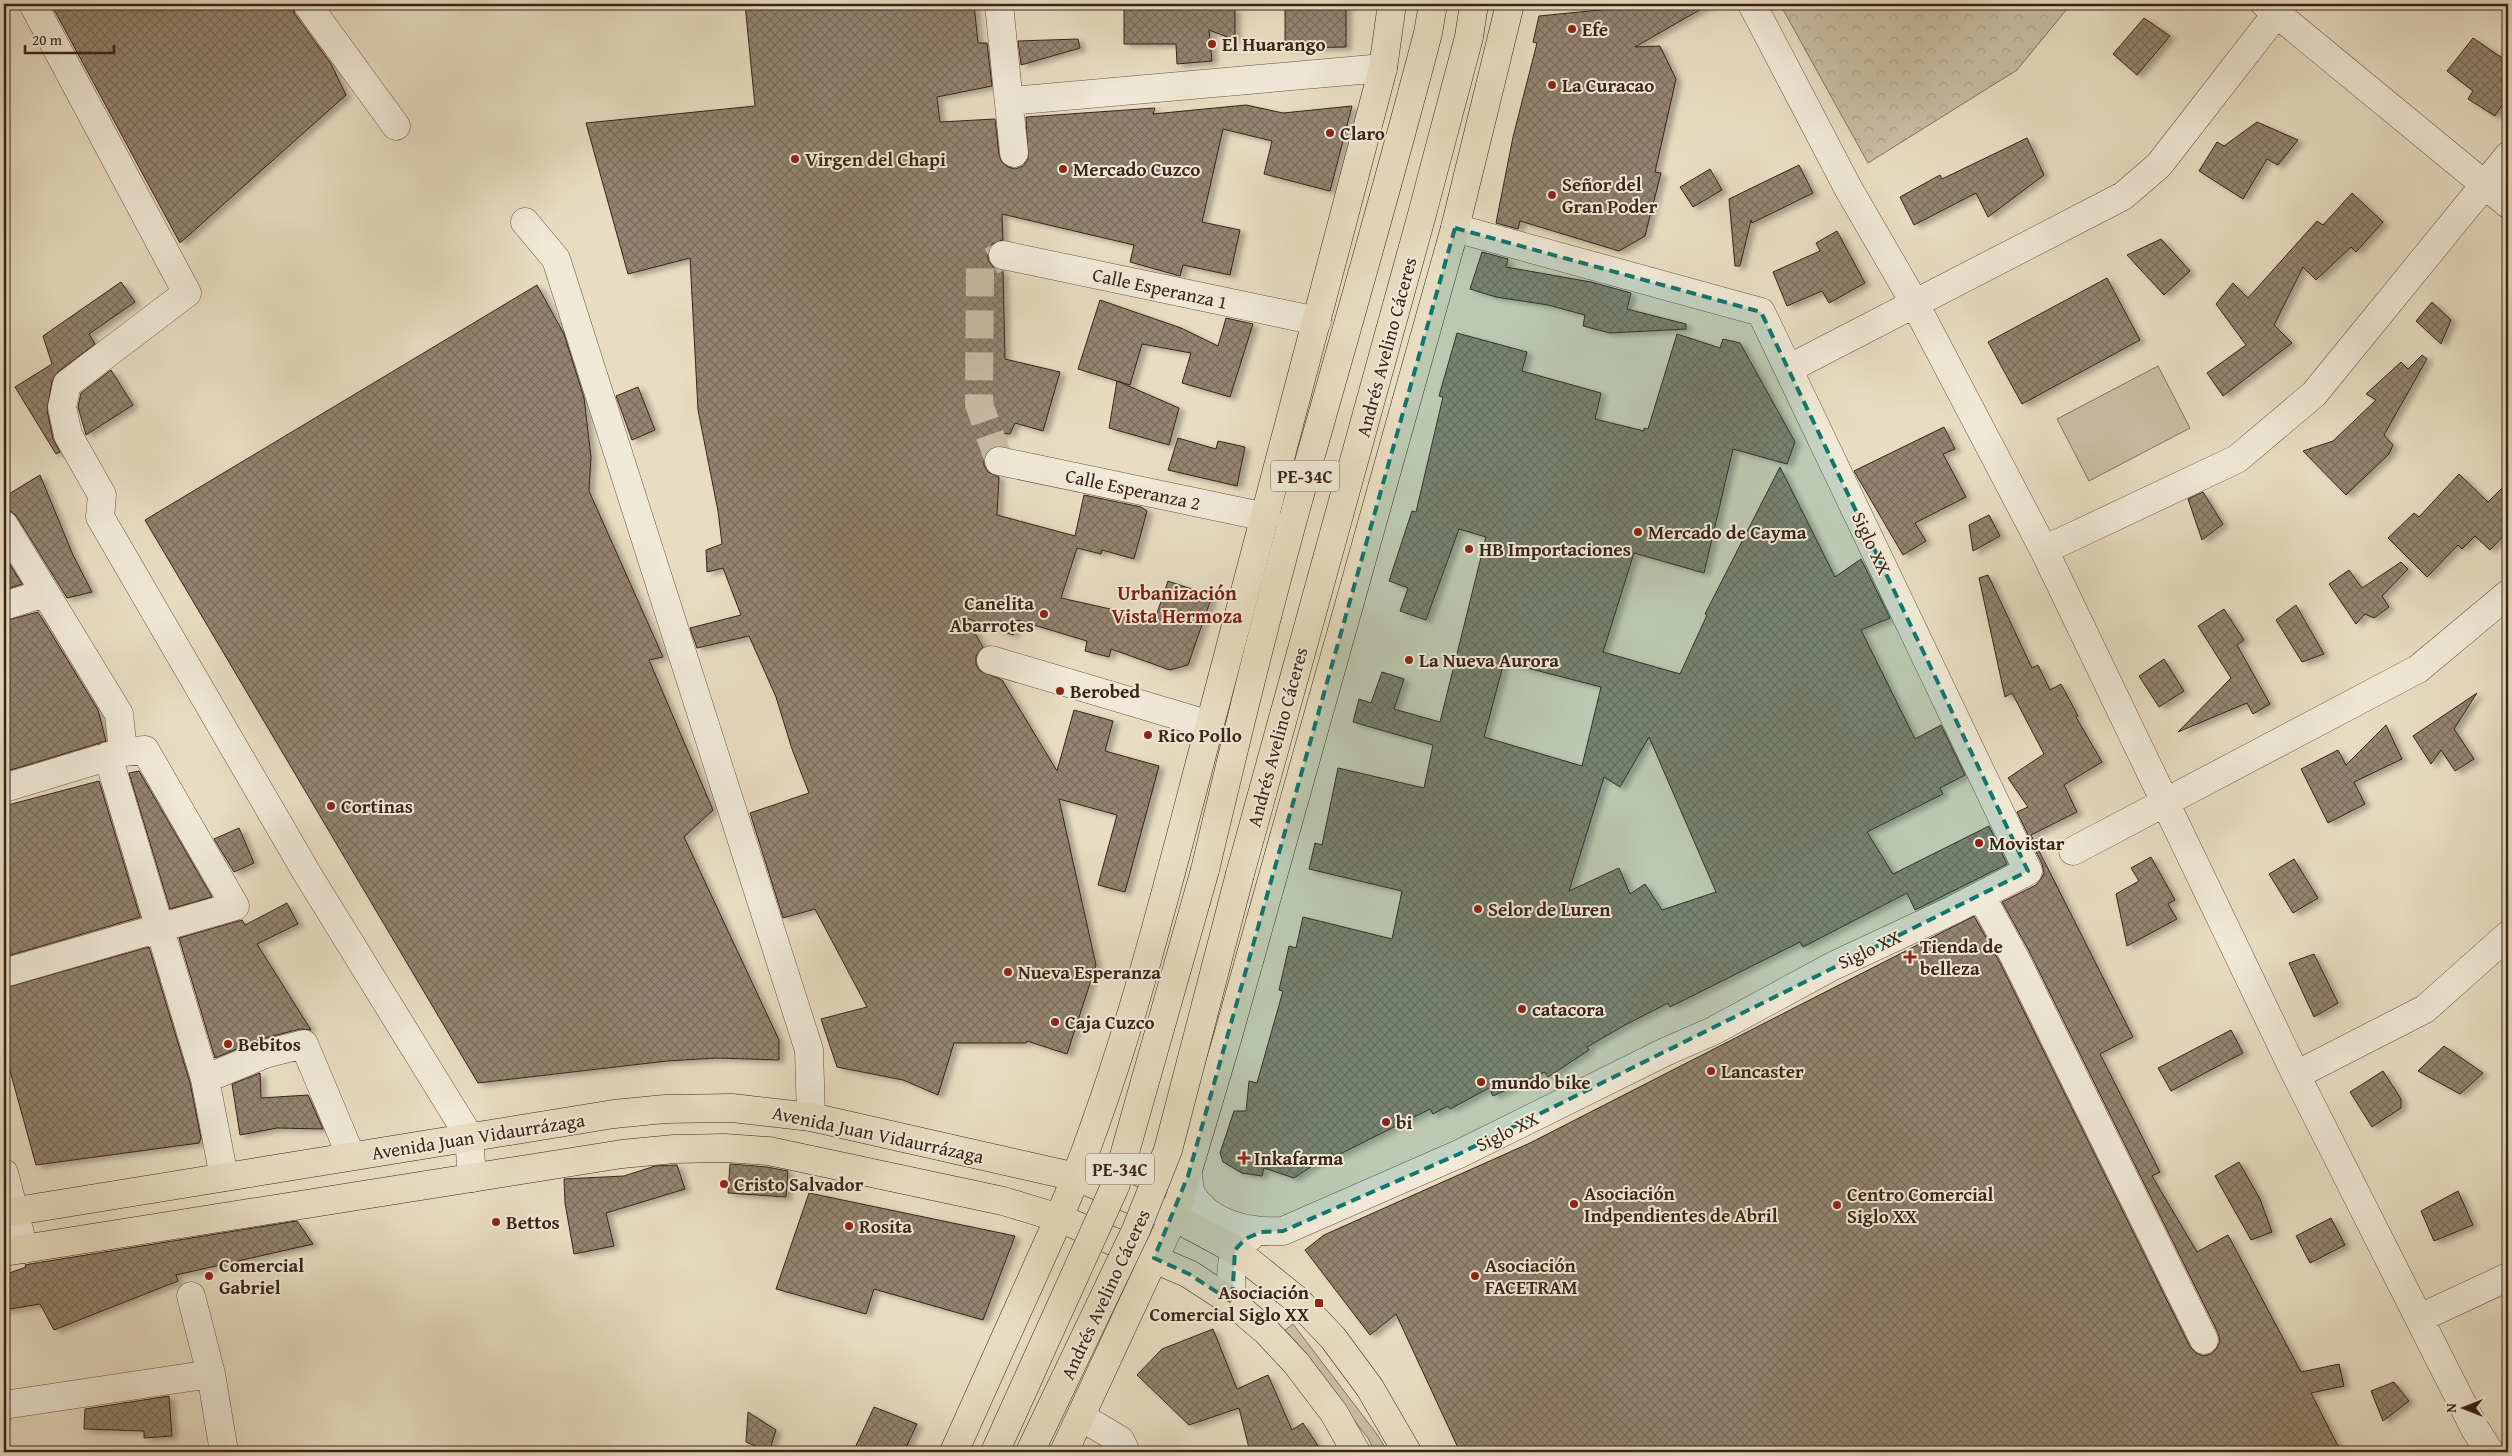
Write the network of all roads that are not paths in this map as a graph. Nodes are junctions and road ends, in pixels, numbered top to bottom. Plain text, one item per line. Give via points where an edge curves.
1 (32, 4) edge
2 (307, 4) edge
3 (999, 4) edge
4 (1392, 4) edge
5 (1433, 4) edge
6 (1474, 4) edge
7 (1510, 4) edge
8 (1752, 4) edge
9 (2275, 7) edge
10 (1383, 68) junction
11 (1010, 101) junction
12 (396, 126) dead end
13 (1014, 153) dead end
14 (2508, 156) edge
15 (2485, 187) junction
16 (2508, 204) edge
17 (525, 222) dead end
18 (1455, 228) junction
19 (1003, 254) tunnel mouth
20 (1914, 302) junction
21 (1317, 321) junction
22 (1790, 368) junction
23 (999, 461) dead end
24 (1266, 518) junction
25 (4, 524) edge
26 (2044, 550) junction
27 (45, 593) junction
28 (2508, 594) edge
29 (4, 606) edge
30 (991, 660) dead end
31 (1210, 725) junction
32 (116, 754) junction
33 (4, 788) edge
34 (2166, 802) junction
35 (2073, 851) dead end
36 (1981, 896) junction
37 (159, 928) junction
38 (2508, 935) edge
39 (4, 973) edge
40 (2296, 1075) junction
41 (205, 1079) junction
42 (811, 1117) junction
43 (469, 1136) junction
44 (351, 1156) junction
45 (4, 1173) edge
46 (1188, 1176) junction
47 (224, 1177) junction
48 (1076, 1177) junction
49 (472, 1178) junction
50 (9, 1212) edge
51 (1174, 1217) junction
52 (1059, 1218) junction
53 (1261, 1232) junction
54 (1235, 1250) junction
55 (14, 1251) edge
56 (1154, 1258) junction
57 (2508, 1277) edge
58 (191, 1296) dead end
59 (1232, 1302) junction
60 (2420, 1318) junction
61 (2204, 1340) dead end
62 (212, 1374) junction
63 (4, 1406) edge
64 (1081, 1417) junction
65 (224, 1452) edge
66 (954, 1452) edge
67 (995, 1452) edge
68 (1030, 1452) edge
69 (1064, 1452) edge
70 (1126, 1452) edge
71 (1356, 1452) edge
72 (1406, 1452) edge
73 (2490, 1452) edge

1 - 43 street via 187,292 67,384 62,407 68,435 102,495 100,517 308,875
2 - 12 street
3 - 11 street
4 - 10 main road
5 - 67 main road, Andrés Avelino Cáceres / PE-34C, bridge via 1378,222 1300,496 1205,870 1116,1184
6 - 68 main road, Andrés Avelino Cáceres / PE-34C, bridge via 1469,37 1424,209 1240,874 1168,1150 1136,1230
7 - 18 main road, Andrés Avelino Cáceres
8 - 20 street via 1848,188
9 - 15 street
9 - 20 street via 2159,165 2123,196
10 - 11 street
10 - 21 main road
11 - 13 street
14 - 15 street
15 - 16 street
15 - 26 street via 2314,394 2236,459
17 - 42 street via 556,259 617,443 810,1050
18 - 22 street via 1762,312
18 - 46 main road, Andrés Avelino Cáceres
19 - 21 street, Calle Esperanza 1
20 - 22 street
20 - 26 street
21 - 24 main road
22 - 36 street, Siglo XX via 2028,871
23 - 24 street, Calle Esperanza 2
24 - 31 main road
25 - 27 street
26 - 34 street
27 - 29 street
27 - 32 street via 119,714
28 - 34 street via 2418,669
30 - 31 street
31 - 48 main road via 1138,992
32 - 33 street
32 - 37 street
32 - 37 street via 145,750 235,906
34 - 35 street
34 - 40 street
36 - 53 street, Siglo XX via 1833,966 1713,1031 1450,1158 1282,1231
36 - 61 street via 2014,956
37 - 39 street
37 - 41 street
38 - 40 street via 2425,1009
40 - 60 street
41 - 44 street via 265,1054 304,1044
41 - 47 street
42 - 43 main road, Avenida Juan Vidaurrázaga via 732,1108 665,1109
42 - 48 main road, Avenida Juan Vidaurrázaga
43 - 44 main road, Avenida Juan Vidaurrázaga
43 - 49 street
44 - 47 main road, Avenida Juan Vidaurrázaga
45 - 50 street
46 - 51 main road, Andrés Avelino Cáceres
46 - 53 street, Siglo XX via 1192,1195 1211,1215 1235,1226
47 - 50 main road, Avenida Juan Vidaurrázaga
48 - 51 main road, Avenida Juan Vidaurrázaga
48 - 52 main road
49 - 52 main road, Avenida Juan Vidaurrázaga via 622,1154 674,1149 760,1150 806,1157 1003,1201
49 - 55 main road, Avenida Juan Vidaurrázaga
50 - 55 street
51 - 54 main road, Avenida Juan Vidaurrázaga
51 - 56 main road, Andrés Avelino Cáceres
52 - 56 main road, Avenida Juan Vidaurrázaga
52 - 66 main road
53 - 54 street, Siglo XX via 1245,1239
54 - 59 street
54 - 72 main road, Avenida Juan Vidaurrázaga via 1297,1300 1333,1338 1370,1388
56 - 59 main road, Avenida Juan Vidaurrázaga via 1189,1274
56 - 64 main road, Andrés Avelino Cáceres
57 - 60 street
58 - 62 street
59 - 71 main road, Avenida Juan Vidaurrázaga via 1296,1363 1334,1413
60 - 73 street
62 - 63 street
62 - 65 street
64 - 69 main road, Andrés Avelino Cáceres
64 - 70 street via 1120,1440

